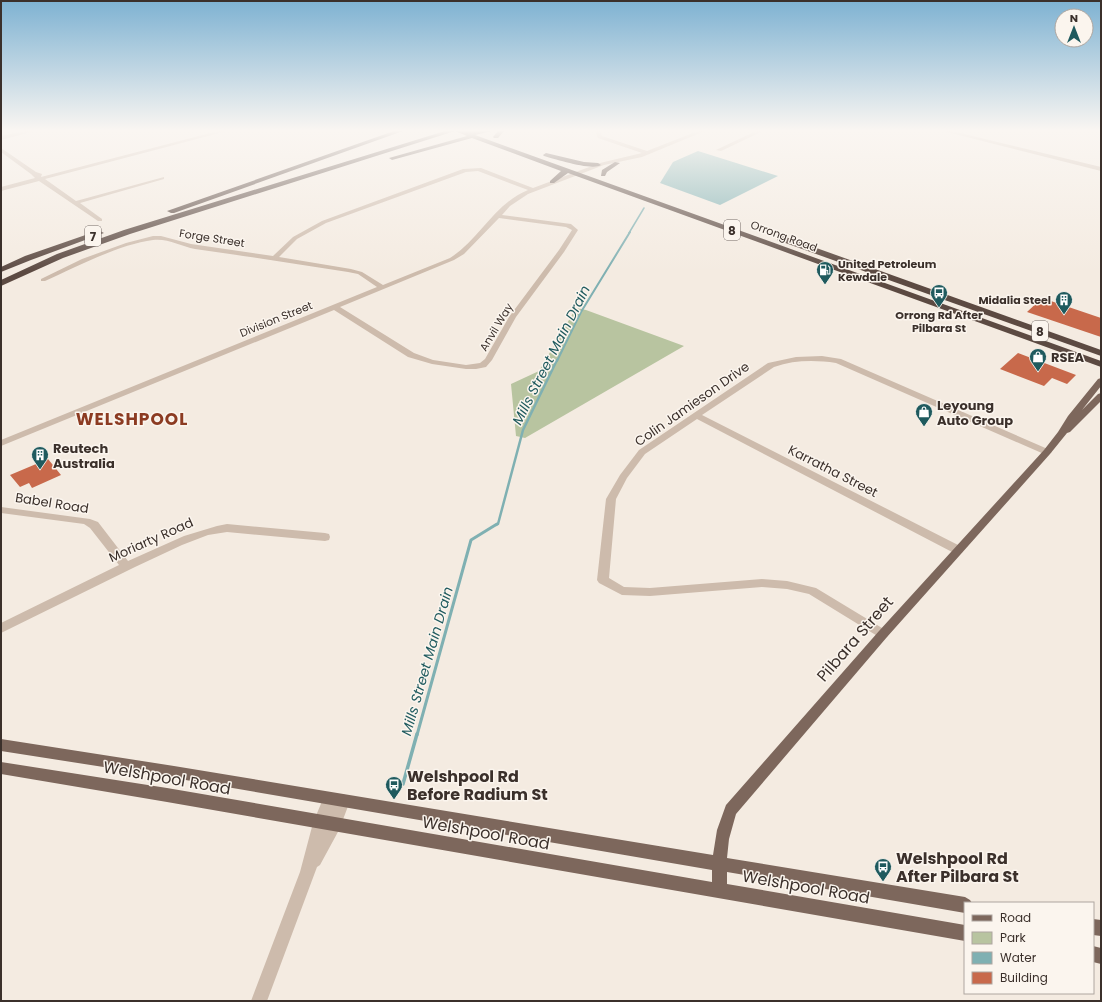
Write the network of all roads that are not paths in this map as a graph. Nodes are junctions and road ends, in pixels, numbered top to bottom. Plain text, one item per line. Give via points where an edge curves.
1 (42, 178) joint
2 (162, 178) dead end
3 (265, 178) edge
4 (288, 178) edge
5 (303, 178) edge
6 (314, 178) edge
7 (444, 178) edge
8 (505, 178) edge
9 (558, 178) edge
10 (566, 178) edge
11 (567, 178) edge
12 (588, 178) edge
13 (552, 182) junction
14 (536, 188) junction
15 (1, 189) edge
16 (75, 203) junction
17 (189, 214) junction
18 (158, 215) junction
19 (498, 216) junction
20 (100, 220) dead end
21 (127, 232) junction
22 (772, 235) dead end
23 (275, 258) junction
24 (1, 270) edge
25 (1, 277) edge
26 (43, 280) dead end
27 (1, 283) edge
28 (382, 287) junction
29 (335, 306) junction
30 (1069, 342) junction
31 (1101, 347) edge
32 (1101, 353) edge
33 (1101, 364) edge
34 (1101, 381) edge
35 (1101, 396) edge
36 (697, 416) junction
37 (1062, 433) junction
38 (1, 444) edge
39 (1047, 452) junction
40 (1, 510) edge
41 (325, 537) dead end
42 (958, 550) junction
43 (126, 566) junction
44 (1, 628) edge
45 (883, 634) junction
46 (1, 745) edge
47 (1, 768) edge
48 (337, 800) junction
49 (327, 824) junction
50 (719, 863) junction
51 (720, 890) junction
52 (964, 905) edge
53 (964, 933) edge
54 (259, 1001) edge

1 - 15 street
1 - 16 street
2 - 16 street
3 - 18 highway
4 - 18 highway, 7
5 - 17 highway, 7
6 - 17 highway
7 - 23 street via 324,222 295,238
8 - 14 street
9 - 13 highway
10 - 13 street, Division Street
11 - 14 street, Division Street
12 - 33 highway, Orrong Road / 8
13 - 14 street, Division Street
14 - 19 street, Division Street via 512,202
16 - 20 street
17 - 21 highway, 7
18 - 24 highway, 7 via 55,248
19 - 28 street, Division Street via 458,256
19 - 29 street, Anvil Way via 566,225 575,230 513,317 483,365 471,367 446,364 411,355
21 - 25 highway, 7 via 65,251
21 - 27 highway, 7 via 60,256
22 - 30 highway, Orrong Road / 8
23 - 26 street, Forge Street via 153,238 84,260
23 - 28 street, Forge Street via 349,270 360,273
28 - 29 street, Division Street
29 - 38 street, Division Street
30 - 31 highway
30 - 32 highway, Orrong Road / 8
34 - 37 main road, Pilbara Street
35 - 37 main road, Pilbara Street via 1075,424
36 - 39 street, Colin Jamieson Drive via 771,364 782,360 827,359 838,361
36 - 42 street, Karratha Street
36 - 45 street, Colin Jamieson Drive via 642,452 623,477 611,498 603,580 622,591 650,592 762,583 787,585 812,591
37 - 39 main road, Pilbara Street
39 - 42 main road, Pilbara Street
40 - 43 street, Babel Road via 94,524
41 - 43 street, Moriarty Road via 227,528 212,529
42 - 45 main road, Pilbara Street
43 - 44 street, Moriarty Road
45 - 50 main road, Pilbara Street via 731,810 725,822
46 - 48 main road, Welshpool Road
47 - 49 main road, Welshpool Road
48 - 49 street
48 - 50 main road, Welshpool Road
49 - 51 main road, Welshpool Road
49 - 54 street
50 - 51 main road, Pilbara Street
50 - 52 main road, Welshpool Road
51 - 53 main road, Welshpool Road

